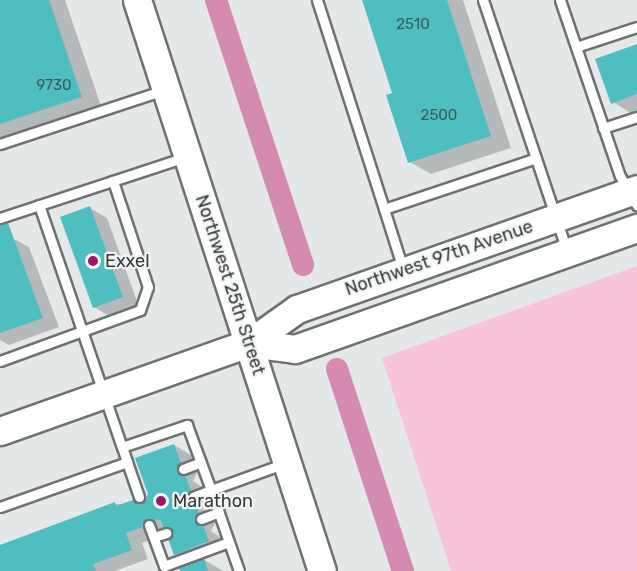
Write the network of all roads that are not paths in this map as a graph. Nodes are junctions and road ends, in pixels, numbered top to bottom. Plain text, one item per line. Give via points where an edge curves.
1 (137, 0) edge
2 (316, 0) edge
3 (483, 0) edge
4 (560, 0) edge
5 (637, 27) edge
6 (576, 47) junction
7 (166, 90) junction
8 (637, 117) edge
9 (603, 128) junction
10 (0, 144) edge
11 (188, 157) junction
12 (536, 158) junction
13 (113, 181) junction
14 (634, 195) edge
15 (39, 205) junction
16 (384, 208) junction
17 (0, 218) edge
18 (555, 218) junction
19 (637, 228) edge
20 (567, 253) junction
21 (404, 271) junction
22 (83, 332) junction
23 (249, 343) junction
24 (0, 361) edge
25 (104, 394) junction
26 (0, 431) edge
27 (122, 447) junction
28 (126, 462) junction
29 (201, 462) junction
30 (287, 462) junction
31 (183, 469) dead end
32 (211, 490) junction
33 (139, 497) dead end
34 (193, 497) dead end
35 (0, 507) edge
36 (219, 512) junction
37 (201, 519) dead end
38 (149, 525) dead end
39 (166, 532) dead end
40 (154, 537) junction
41 (230, 542) junction
42 (239, 571) edge
43 (322, 571) edge

1 - 7 street, Northwest 25th Street
2 - 16 lane
3 - 12 lane
4 - 6 lane
5 - 6 lane
6 - 9 lane
7 - 10 lane
7 - 11 street, Northwest 25th Street
8 - 9 lane
9 - 14 lane
11 - 13 lane
11 - 23 street, Northwest 25th Street
12 - 16 lane
12 - 18 lane
13 - 15 lane
13 - 22 lane via 148,287 140,310
14 - 18 street, Northwest 97th Avenue
15 - 17 lane
15 - 22 lane
16 - 21 lane
18 - 20 lane
18 - 21 street, Northwest 97th Avenue
19 - 20 street, Northwest 97th Avenue
20 - 23 street, Northwest 97th Avenue via 295,349
21 - 23 street, Northwest 97th Avenue via 297,309
22 - 24 lane
22 - 25 lane
23 - 25 street, Northwest 97th Avenue
23 - 30 street, Northwest 25th Street
25 - 26 street, Northwest 97th Avenue
25 - 27 lane
27 - 28 lane
27 - 29 lane via 188,425
28 - 33 lane via 140,485
28 - 35 lane
29 - 31 lane
29 - 32 lane
30 - 32 lane
30 - 43 street, Northwest 25th Street
32 - 34 lane
32 - 36 lane
36 - 37 lane
36 - 41 lane
38 - 40 lane
39 - 40 lane
40 - 41 lane via 164,566
41 - 42 lane

